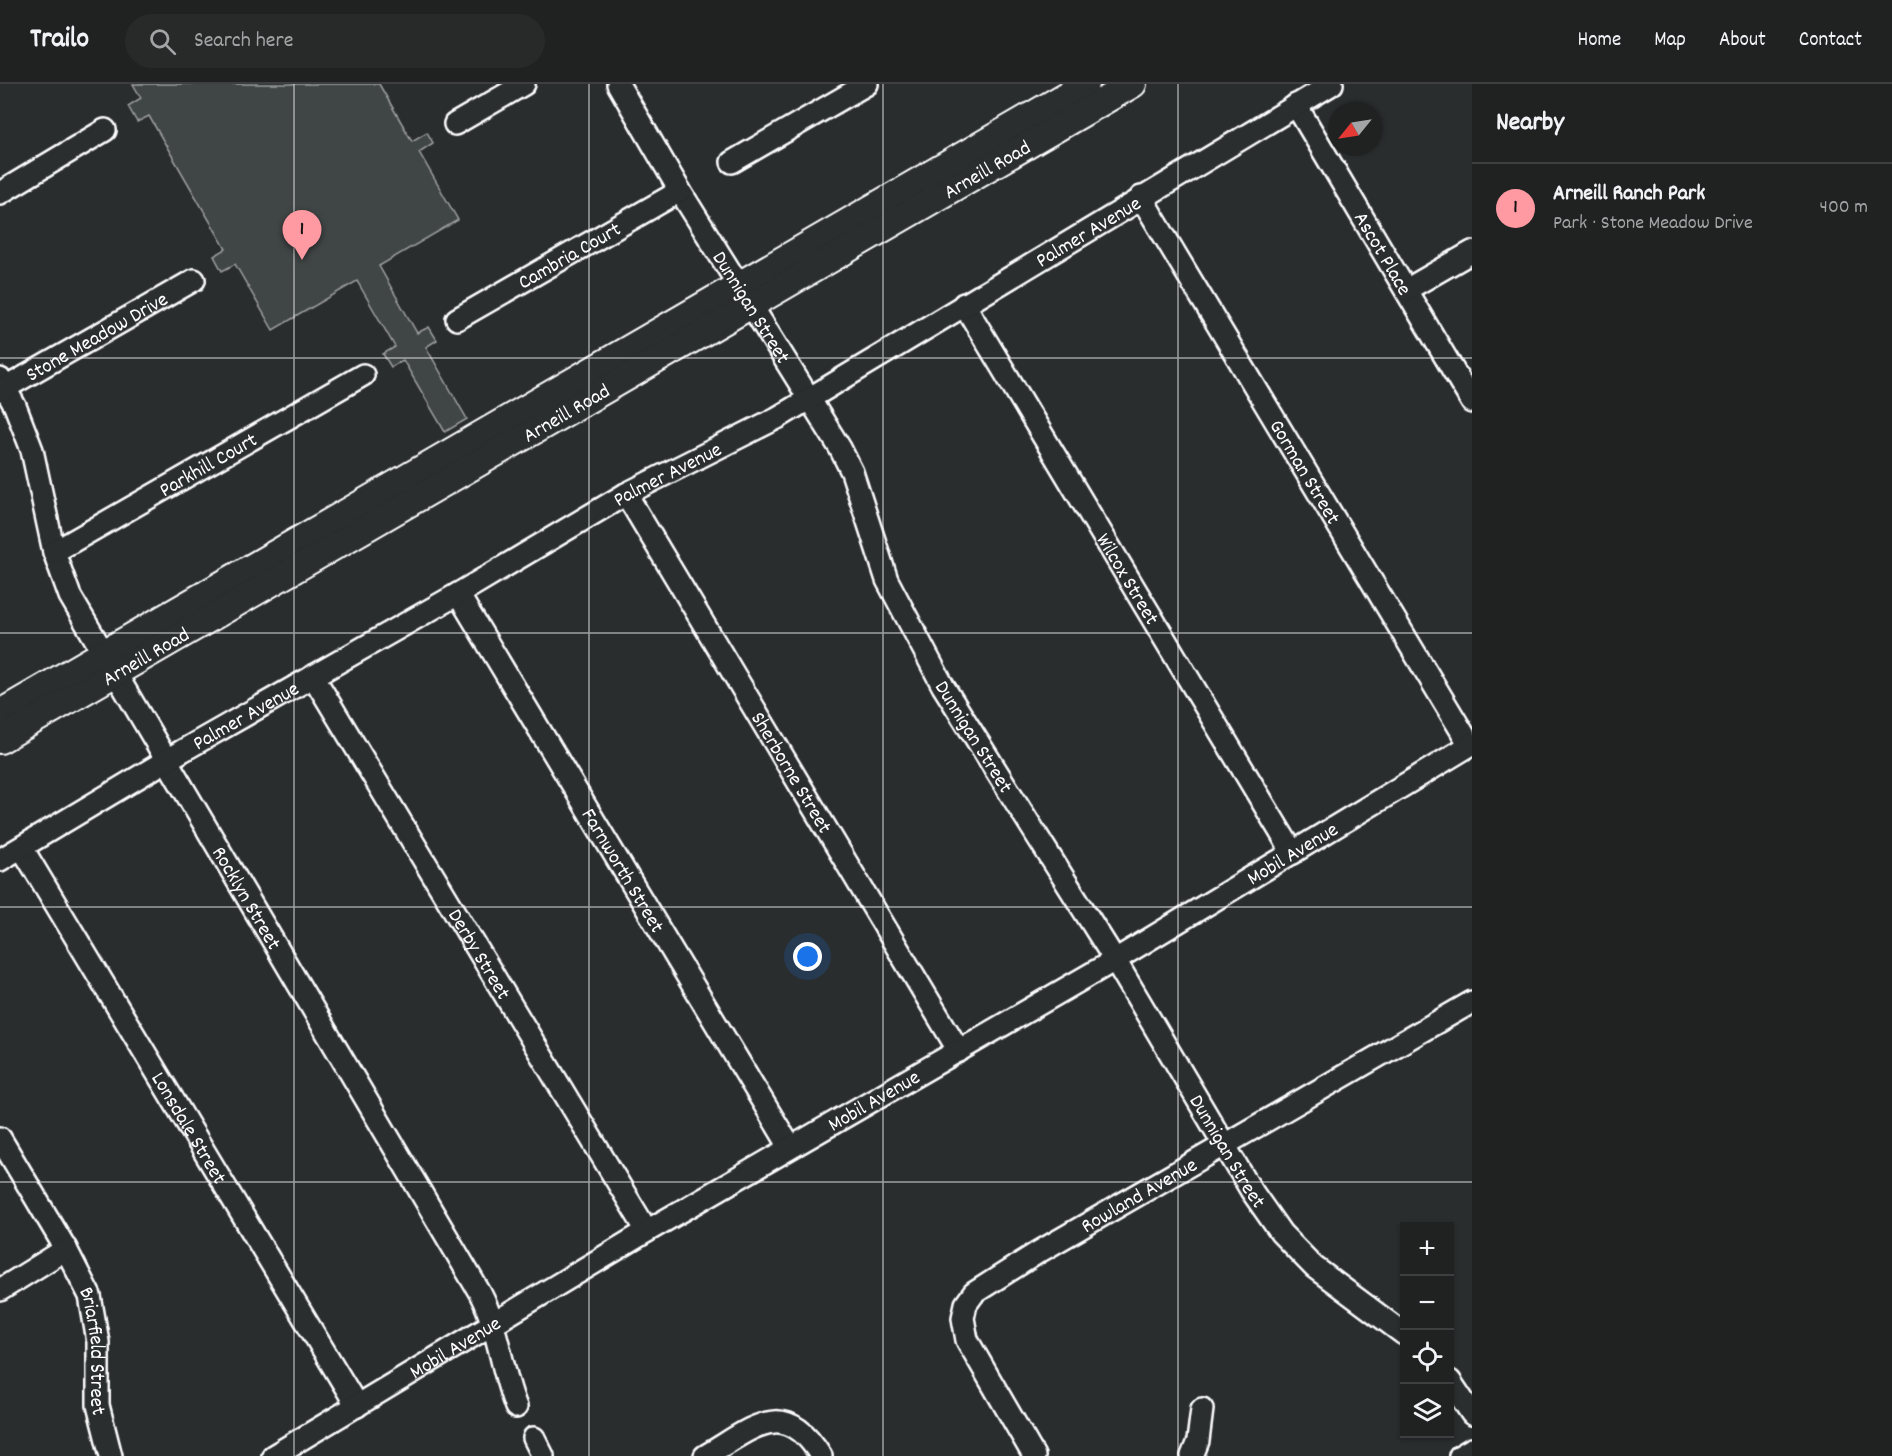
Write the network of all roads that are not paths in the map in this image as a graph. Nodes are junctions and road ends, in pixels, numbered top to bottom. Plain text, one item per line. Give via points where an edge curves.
1 (524, 84) edge
2 (618, 84) edge
3 (867, 84) edge
4 (1086, 84) edge
5 (1133, 84) edge
6 (1332, 84) edge
7 (1296, 105) junction
8 (455, 124) dead end
9 (105, 130) dead end
10 (732, 162) dead end
11 (680, 191) junction
12 (0, 194) edge
13 (1141, 197) junction
14 (1472, 252) edge
15 (194, 280) dead end
16 (1406, 290) junction
17 (745, 296) junction
18 (964, 304) junction
19 (457, 319) dead end
20 (363, 375) dead end
21 (2, 386) edge
22 (809, 399) junction
23 (1472, 402) edge
24 (626, 494) junction
25 (54, 552) junction
26 (458, 594) junction
27 (109, 664) junction
28 (313, 676) junction
29 (0, 713) edge
30 (0, 740) edge
31 (1471, 745) edge
32 (166, 761) junction
33 (22, 848) junction
34 (1293, 853) junction
35 (0, 860) edge
36 (1115, 960) junction
37 (1472, 1002) edge
38 (959, 1051) junction
39 (0, 1138) edge
40 (1225, 1144) junction
41 (790, 1147) junction
42 (646, 1231) junction
43 (66, 1249) junction
44 (0, 1290) edge
45 (494, 1323) junction
46 (1400, 1331) edge
47 (1451, 1384) edge
48 (357, 1406) junction
49 (516, 1407) dead end
50 (1202, 1409) dead end
51 (1472, 1414) edge
52 (1472, 1449) edge
53 (111, 1456) edge
54 (273, 1456) edge
55 (705, 1456) edge
56 (821, 1456) edge
57 (1034, 1456) edge
58 (1192, 1456) edge
59 (1460, 1456) edge

1 - 8 street
2 - 11 street, Dunnigan Street
3 - 10 street
4 - 17 main road, Arneill Road
5 - 17 main road, Arneill Road
6 - 7 street, Palmer Avenue
7 - 13 street, Palmer Avenue
7 - 16 street, Ascot Place
9 - 12 street
11 - 17 street, Dunnigan Street
11 - 19 street, Cambria Court
13 - 18 street, Palmer Avenue
13 - 31 street, Gorman Street
14 - 16 street
15 - 21 street, Stone Meadow Drive
16 - 23 street, Ascot Place
17 - 22 street, Dunnigan Street
17 - 27 main road, Arneill Road
18 - 22 street, Palmer Avenue
18 - 34 street, Wilcox Street
20 - 25 street, Parkhill Court
21 - 25 street, Rocklyn Street via 15,406 32,450
22 - 24 street, Palmer Avenue
22 - 36 street, Dunnigan Street via 852,472 887,580 943,686
24 - 26 street, Palmer Avenue
24 - 38 street, Sherborne Street
25 - 27 street, Rocklyn Street via 70,596
26 - 28 street, Palmer Avenue
26 - 41 street, Farnworth Street
27 - 29 main road, Arneill Road
27 - 30 main road, Arneill Road
27 - 32 street, Rocklyn Street
28 - 32 street, Palmer Avenue
28 - 42 street, Derby Street
31 - 34 street, Mobil Avenue
32 - 33 street, Palmer Avenue
32 - 45 street, Rocklyn Street via 475,1283
33 - 35 street, Palmer Avenue
33 - 48 street, Lonsdale Street
34 - 36 street, Mobil Avenue
36 - 38 street, Mobil Avenue
36 - 40 street, Dunnigan Street
37 - 40 street, Rowland Avenue
38 - 41 street, Mobil Avenue
39 - 43 street, Briarfield Street
40 - 46 street, Dunnigan Street via 1281,1233 1314,1267
40 - 57 street, Rowland Avenue via 1037,1253 974,1293 966,1304 964,1332 982,1370
41 - 42 street, Mobil Avenue
42 - 45 street, Mobil Avenue
43 - 44 street
43 - 53 street, Briarfield Street via 83,1278 94,1314 98,1405
45 - 48 street, Mobil Avenue
45 - 49 street, Rocklyn Street via 508,1389
47 - 51 street
48 - 54 street, Mobil Avenue
50 - 58 street
52 - 59 street
55 - 56 street via 761,1423 778,1422 810,1437

